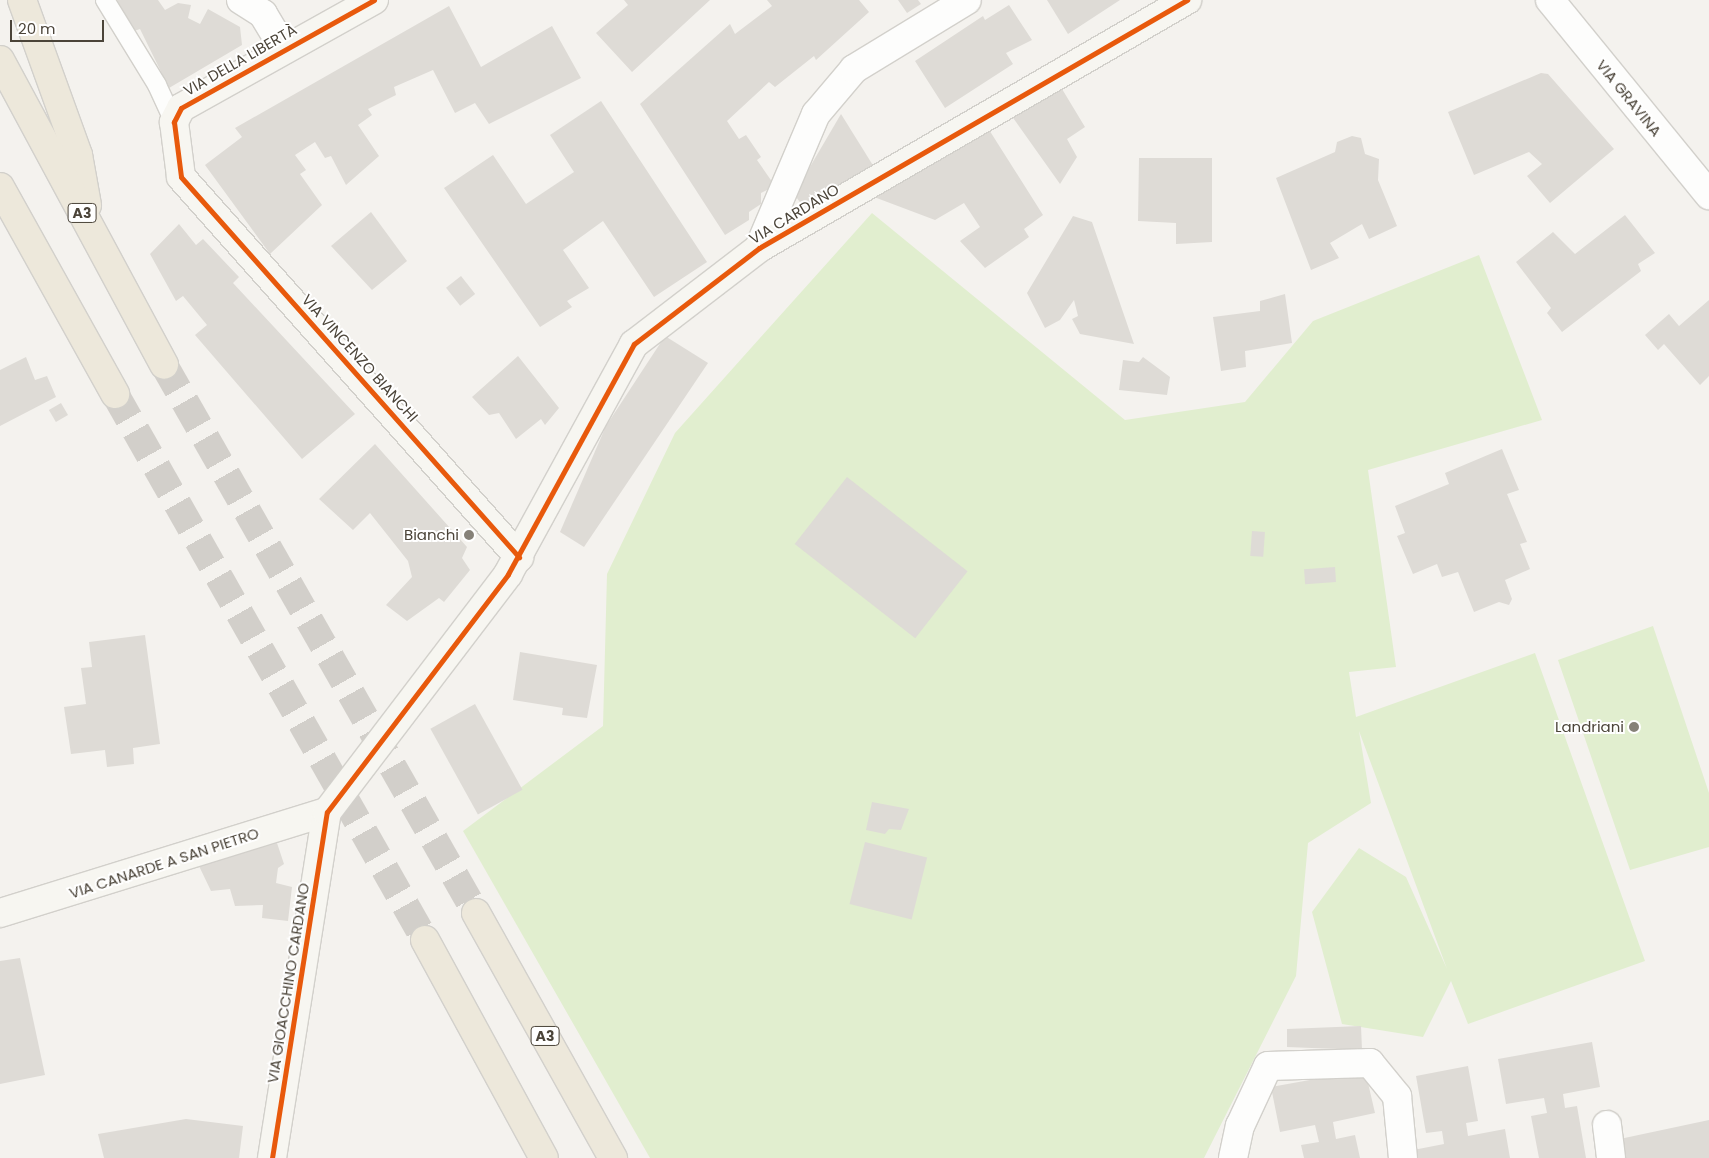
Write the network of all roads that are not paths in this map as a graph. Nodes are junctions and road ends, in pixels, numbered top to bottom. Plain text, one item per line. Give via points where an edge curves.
1 (22, 0) edge
2 (105, 0) edge
3 (241, 0) edge
4 (374, 0) edge
5 (967, 0) edge
6 (1187, 0) edge
7 (1550, 0) edge
8 (284, 49) junction
9 (0, 60) edge
10 (174, 122) junction
11 (0, 187) edge
12 (1709, 195) edge
13 (92, 231) junction
14 (760, 248) junction
15 (164, 365) tunnel mouth
16 (115, 394) tunnel mouth
17 (519, 557) junction
18 (327, 812) junction
19 (0, 913) edge
20 (476, 913) tunnel mouth
21 (425, 940) tunnel mouth
22 (1607, 1125) dead end
23 (272, 1158) edge
24 (544, 1158) edge
25 (613, 1158) edge
26 (1233, 1158) edge
27 (1403, 1158) edge
28 (1611, 1158) edge

1 - 13 highway via 78,155
2 - 10 lane via 157,84
3 - 8 street via 264,14
4 - 8 street, VIA DELLA LIBERTÀ
5 - 14 street via 854,69 823,107
6 - 14 street, VIA CARDANO
7 - 12 street, VIA GRAVINA
8 - 10 street, VIA DELLA LIBERTÀ via 181,108
9 - 13 highway, A3
10 - 17 street, VIA VINCENZO BIANCHI via 181,177
11 - 16 highway
13 - 15 highway, A3
14 - 17 street, VIA CARDANO via 634,344
17 - 18 street, VIA CARDANO
18 - 19 street, VIA CANARDE A SAN PIETRO
18 - 23 street, VIA GIOACCHINO CARDANO
20 - 25 highway, A3
21 - 24 highway
22 - 28 street
26 - 27 street via 1240,1126 1268,1066 1370,1063 1396,1096

